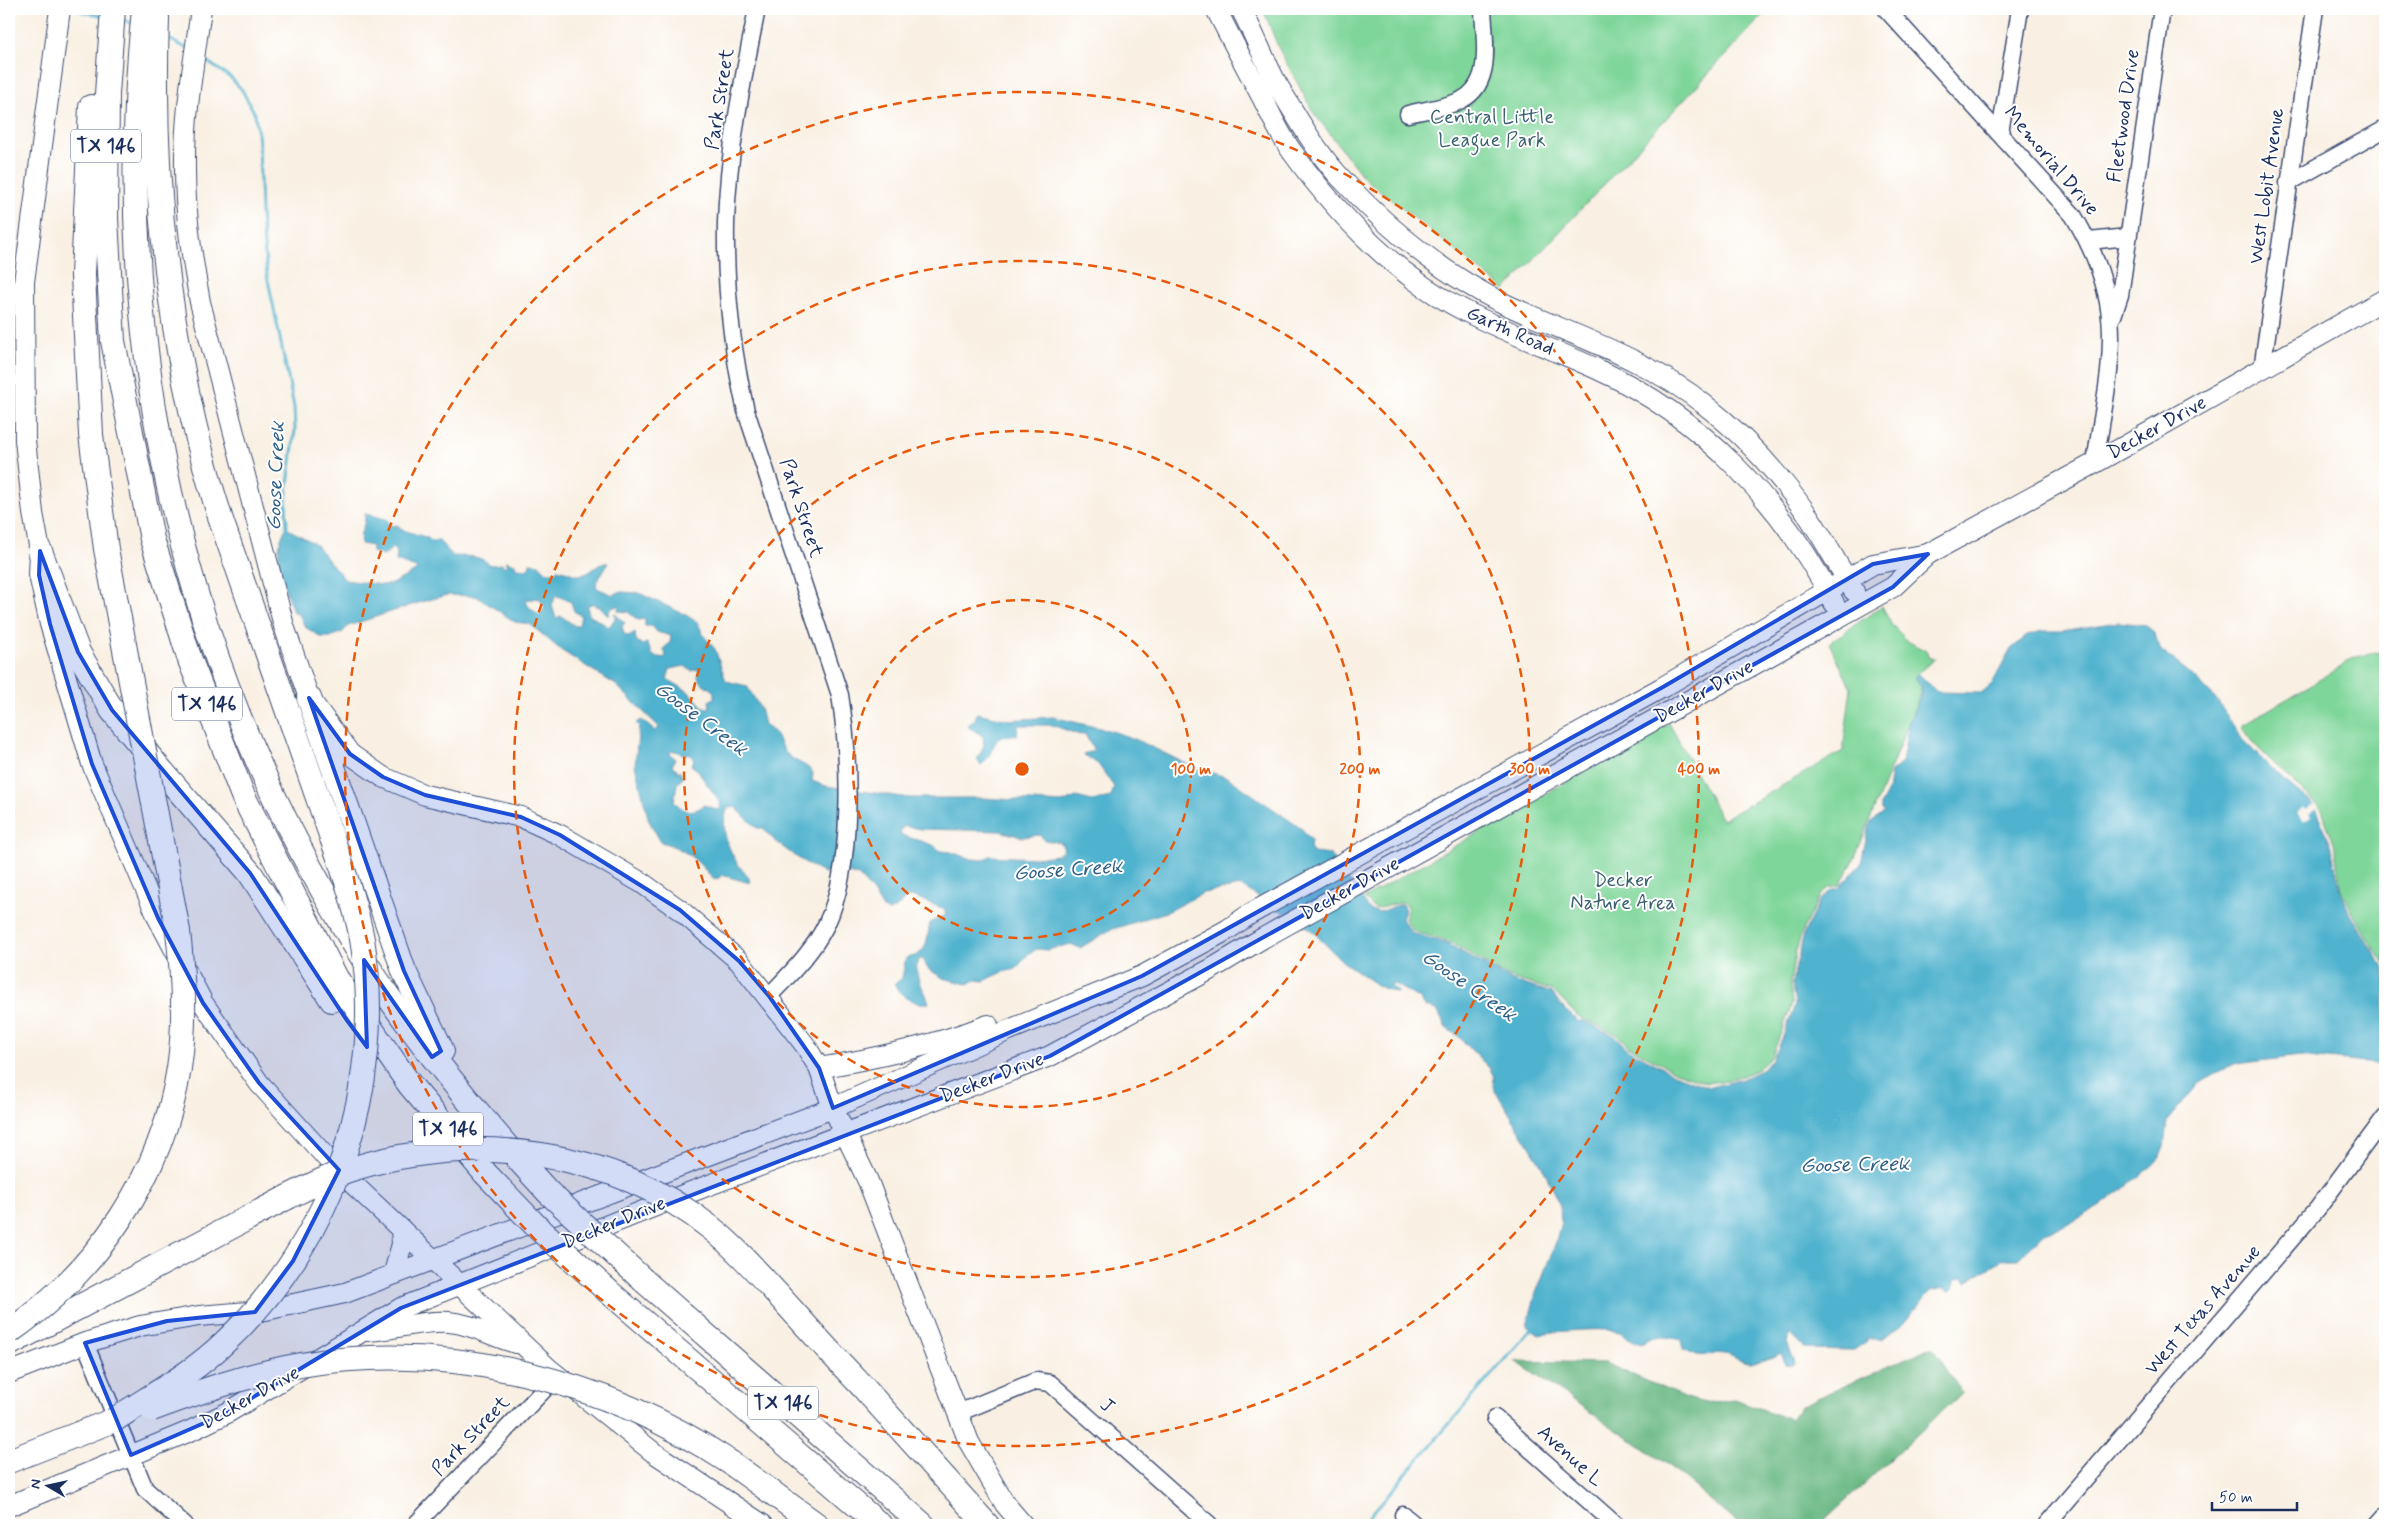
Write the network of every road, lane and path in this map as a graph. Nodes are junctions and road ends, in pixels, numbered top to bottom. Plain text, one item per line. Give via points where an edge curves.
1 (60, 9) edge
2 (107, 9) edge
3 (113, 9) edge
4 (144, 9) edge
5 (158, 9) edge
6 (201, 9) edge
7 (757, 9) edge
8 (1216, 9) edge
9 (1241, 9) edge
10 (1483, 9) edge
11 (1886, 9) edge
12 (2020, 9) edge
13 (2162, 9) edge
14 (2315, 9) edge
15 (1293, 111) junction
16 (1408, 114) dead end
17 (1274, 120) junction
18 (2385, 129) edge
19 (2000, 133) junction
20 (2288, 183) junction
21 (1402, 235) junction
22 (2128, 236) junction
23 (2089, 241) junction
24 (1383, 253) junction
25 (2385, 298) edge
26 (1505, 304) junction
27 (2112, 318) junction
28 (1496, 326) junction
29 (1642, 364) junction
30 (2262, 369) junction
31 (1630, 387) junction
32 (1738, 433) junction
33 (1719, 448) junction
34 (2095, 463) junction
35 (40, 551) junction
36 (1928, 554) junction
37 (1847, 580) junction
38 (1828, 591) junction
39 (1862, 604) junction
40 (1841, 616) junction
41 (309, 698) junction
42 (1142, 976) junction
43 (768, 996) junction
44 (819, 1068) junction
45 (410, 1085) junction
46 (833, 1108) junction
47 (476, 1112) junction
48 (2385, 1117) edge
49 (846, 1134) junction
50 (401, 1229) junction
51 (432, 1258) junction
52 (394, 1273) junction
53 (459, 1284) junction
54 (360, 1331) junction
55 (9, 1332) edge
56 (85, 1343) junction
57 (9, 1344) edge
58 (524, 1345) junction
59 (9, 1373) edge
60 (558, 1375) junction
61 (958, 1413) junction
62 (1496, 1418) dead end
63 (114, 1420) junction
64 (131, 1454) junction
65 (9, 1461) edge
66 (9, 1506) edge
67 (2385, 1515) edge
68 (186, 1525) edge
69 (415, 1525) edge
70 (763, 1525) edge
71 (816, 1525) edge
72 (880, 1525) edge
73 (923, 1525) edge
74 (987, 1525) edge
75 (1023, 1525) edge
76 (1210, 1525) edge
77 (1616, 1525) edge
78 (2046, 1525) edge
79 (2376, 1525) edge

1 - 35 main road via 24,282 25,440
2 - 55 highway, bridge via 93,82 83,275 91,434 106,549 178,931 184,990 183,1025 179,1069 167,1117 147,1170 124,1214 82,1268 46,1303
3 - 45 highway, TX 146 via 107,94 108,283 113,341 152,539 190,660 243,796 331,969
4 - 47 highway, TX 146 via 138,64 134,196 140,302 159,446 199,604 246,733 302,853 349,936 398,1011
5 - 63 highway, bridge via 155,82 159,190 163,247 184,381 219,514 354,904 365,968 367,1027 362,1083 347,1148 318,1216 293,1261 247,1321 225,1343 178,1380
6 - 41 main road via 186,143 190,249 202,310 245,479 284,626
7 - 43 street, Park Street via 741,94 726,223 738,376 746,411 840,695 847,763 843,860 837,892 825,926 813,946
8 - 17 main road, Garth Road
9 - 15 main road, Garth Road
10 - 16 street via 1486,61 1479,83 1457,102
11 - 19 street, Memorial Drive
12 - 19 street
13 - 22 street, Fleetwood Drive
14 - 20 street, West Lobit Avenue
15 - 17 main road
15 - 21 main road, Garth Road via 1337,173
17 - 24 main road, Garth Road via 1298,160 1353,224
18 - 20 street
19 - 23 street, Memorial Drive via 2074,216
20 - 30 street, West Lobit Avenue
21 - 24 main road
21 - 26 main road, Garth Road via 1466,283
22 - 23 street
22 - 27 street, Fleetwood Drive via 2120,295
23 - 27 street, Memorial Drive via 2109,295
24 - 28 main road, Garth Road via 1452,304
25 - 30 main road, Decker Drive
26 - 28 main road
26 - 29 main road, Garth Road
27 - 34 street, Memorial Drive via 2113,340
28 - 31 main road, Garth Road via 1601,371
29 - 31 main road
29 - 32 main road, Garth Road via 1677,384
30 - 34 main road, Decker Drive
31 - 33 main road, Garth Road via 1690,424
32 - 33 street
32 - 37 main road, Garth Road via 1758,452 1808,516
33 - 38 main road, Garth Road via 1786,525
34 - 36 main road, Decker Drive
35 - 45 highway via 78,652 112,710 250,873 336,1005 381,1065
35 - 50 main road via 39,574 50,624 92,764 158,918 203,1003 259,1083 334,1166
36 - 37 main road, Decker Drive via 1873,564
36 - 39 main road, Decker Drive via 1893,587
37 - 38 main road, Decker Drive
37 - 39 main road, Garth Road
38 - 40 main road, Garth Road
38 - 42 main road, Decker Drive via 1663,687
39 - 40 main road, Decker Drive
40 - 49 main road, Decker Drive via 1050,1056
41 - 43 main road via 350,754 383,777 426,795 521,817 560,835 642,883 708,933 739,961
41 - 47 highway via 404,970 430,1028
42 - 44 main road via 1070,994 960,1036 884,1056
42 - 46 main road, Decker Drive via 1009,1030
43 - 44 main road
44 - 46 main road
45 - 72 highway, TX 146, bridge via 485,1173 537,1227 608,1292
46 - 49 main road
46 - 51 main road, Decker Drive
47 - 73 highway, TX 146, bridge via 554,1198
48 - 78 street, West Texas Avenue via 2318,1208
49 - 53 main road, Decker Drive
49 - 61 main road via 868,1181
50 - 51 main road
50 - 52 main road via 402,1244
51 - 52 main road, Decker Drive
51 - 53 main road
52 - 56 main road, Decker Drive via 344,1293 261,1311 167,1321
53 - 54 main road, Decker Drive via 401,1308
53 - 58 main road
54 - 58 main road via 449,1322 471,1326
54 - 64 main road, Decker Drive via 227,1413
56 - 59 main road, Decker Drive
56 - 64 street
57 - 74 highway, bridge via 320,1181 353,1169 408,1155 463,1150 548,1156 591,1166 641,1185 711,1228 745,1259
58 - 60 main road
60 - 69 street, Park Street
60 - 70 main road via 653,1452
61 - 75 main road via 982,1466 1005,1504
61 - 76 street, J via 1036,1381 1050,1383
62 - 77 street, Avenue L
63 - 65 highway
63 - 71 highway, bridge via 226,1382 302,1365 382,1359 445,1360 563,1382 667,1424 731,1463
64 - 66 main road, Decker Drive
64 - 68 street via 145,1489
67 - 79 street

